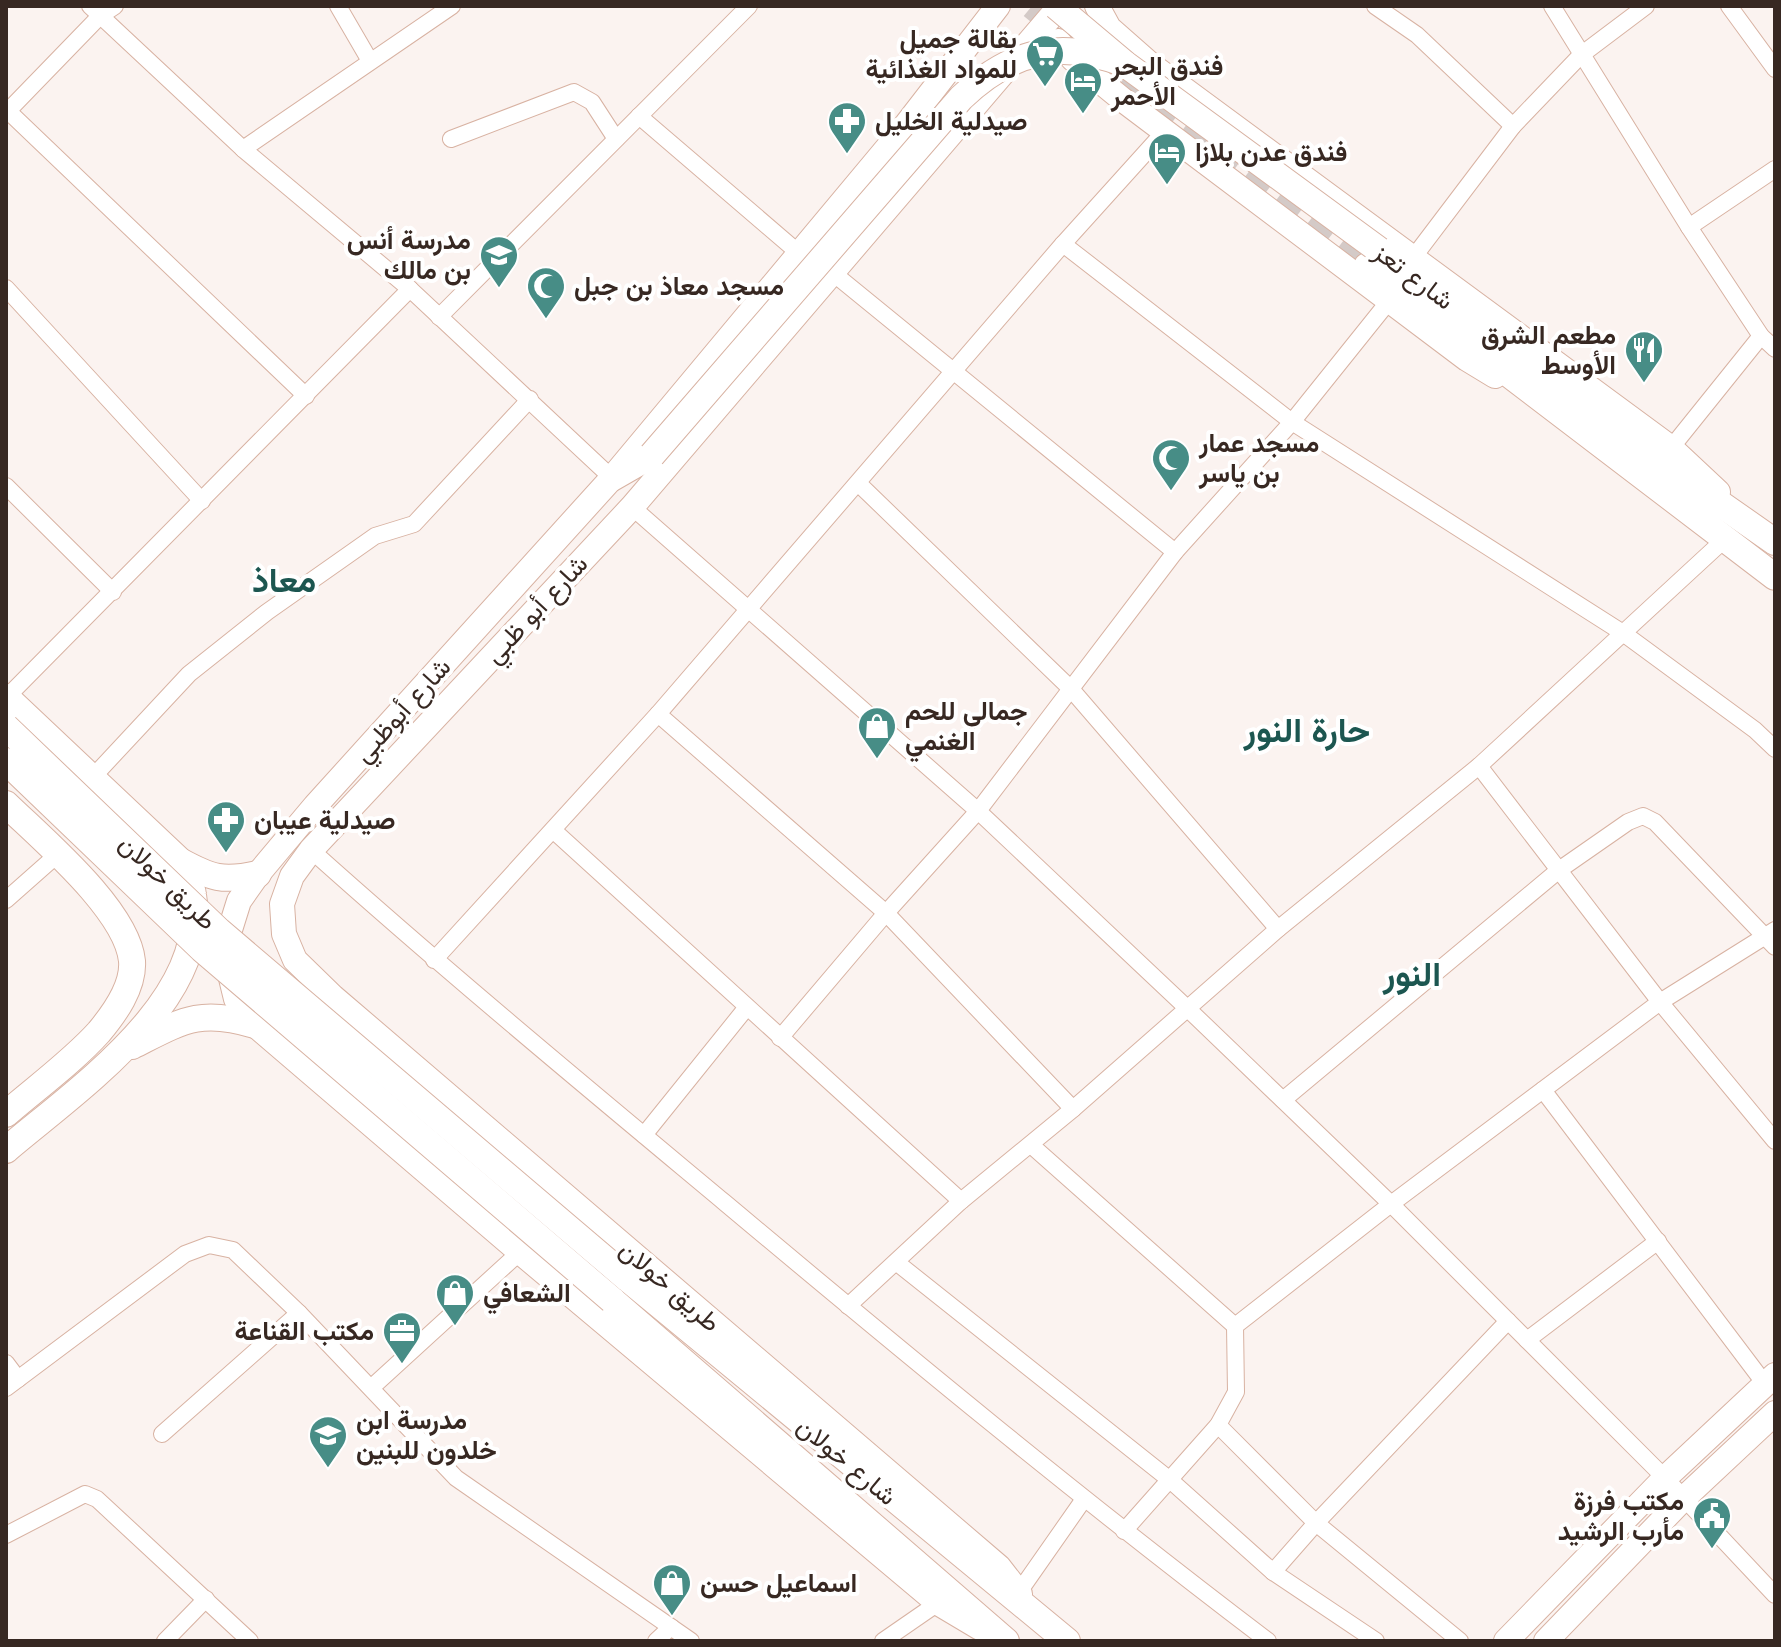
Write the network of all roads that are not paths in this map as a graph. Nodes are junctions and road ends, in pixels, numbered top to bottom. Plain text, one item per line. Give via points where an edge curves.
1 (115, 6) edge
2 (338, 6) edge
3 (452, 6) edge
4 (749, 6) edge
5 (1097, 6) edge
6 (1375, 6) edge
7 (1552, 6) edge
8 (1646, 6) edge
9 (1729, 6) edge
10 (1048, 9) edge
11 (95, 11) edge
12 (991, 11) edge
13 (1581, 55) junction
14 (370, 61) junction
15 (1138, 65) junction
16 (1084, 68) junction
17 (1775, 69) edge
18 (996, 79) junction
19 (1123, 100) junction
20 (7, 112) edge
21 (639, 116) junction
22 (1513, 126) junction
23 (1165, 131) junction
24 (899, 134) junction
25 (451, 139) dead end
26 (616, 139) junction
27 (243, 149) junction
28 (930, 157) junction
29 (1775, 169) edge
30 (1689, 227) junction
31 (1063, 244) junction
32 (800, 254) junction
33 (1373, 258) junction
34 (1413, 258) junction
35 (833, 273) junction
36 (6, 288) edge
37 (410, 289) junction
38 (1389, 301) junction
39 (439, 317) junction
40 (1761, 336) junction
41 (1775, 349) edge
42 (954, 373) junction
43 (306, 396) junction
44 (530, 399) junction
45 (1292, 422) junction
46 (1583, 431) junction
47 (1671, 448) junction
48 (612, 478) junction
49 (859, 484) junction
50 (6, 486) edge
51 (202, 501) junction
52 (632, 507) junction
53 (1745, 519) junction
54 (1725, 539) junction
55 (1775, 542) edge
56 (1175, 552) junction
57 (1775, 577) edge
58 (113, 592) junction
59 (748, 611) junction
60 (1623, 633) junction
61 (1071, 689) junction
62 (6, 697) edge
63 (658, 714) junction
64 (6, 727) edge
65 (1775, 749) edge
66 (6, 761) edge
67 (1479, 766) junction
68 (92, 778) junction
69 (6, 804) edge
70 (315, 806) junction
71 (123, 808) junction
72 (978, 811) junction
73 (335, 822) junction
74 (553, 830) junction
75 (311, 850) junction
76 (64, 860) junction
77 (180, 861) junction
78 (1559, 870) junction
79 (258, 874) junction
80 (6, 900) edge
81 (886, 913) junction
82 (1278, 929) junction
83 (1772, 937) edge
84 (295, 960) joint
85 (434, 960) junction
86 (333, 997) junction
87 (1660, 1002) junction
88 (747, 1007) junction
89 (1188, 1009) junction
90 (255, 1025) junction
91 (780, 1038) junction
92 (284, 1050) junction
93 (118, 1053) junction
94 (1543, 1090) junction
95 (1283, 1100) junction
96 (1073, 1109) junction
97 (6, 1114) edge
98 (644, 1135) junction
99 (1775, 1141) edge
100 (1031, 1145) junction
101 (6, 1150) edge
102 (961, 1201) junction
103 (1391, 1204) junction
104 (1658, 1241) junction
105 (520, 1252) junction
106 (896, 1262) junction
107 (628, 1279) joint
108 (612, 1300) joint
109 (848, 1306) junction
110 (299, 1313) junction
111 (1508, 1321) junction
112 (1235, 1326) junction
113 (1527, 1340) junction
114 (6, 1363) edge
115 (1770, 1379) edge
116 (12, 1384) edge
117 (371, 1388) junction
118 (1775, 1413) edge
119 (1218, 1425) junction
120 (162, 1434) dead end
121 (1665, 1478) junction
122 (1170, 1480) junction
123 (1084, 1499) junction
124 (1683, 1499) junction
125 (1316, 1523) junction
126 (1124, 1531) junction
127 (6, 1535) edge
128 (1273, 1572) junction
129 (1019, 1592) junction
130 (1775, 1595) edge
131 (206, 1599) junction
132 (938, 1603) junction
133 (1038, 1619) junction
134 (671, 1627) junction
135 (165, 1641) edge
136 (250, 1641) edge
137 (656, 1641) edge
138 (691, 1641) edge
139 (883, 1641) edge
140 (1005, 1641) edge
141 (1067, 1641) edge
142 (1268, 1641) edge
143 (1376, 1641) edge
144 (1460, 1641) edge
145 (1506, 1641) edge
146 (1546, 1641) edge

1 - 11 street
2 - 14 street
3 - 14 street
4 - 21 street
5 - 15 main road
6 - 22 street via 1417,35
7 - 13 street
8 - 13 street
9 - 17 street
10 - 15 main road, شارع تعز, bridge
10 - 16 main road via 1062,47
10 - 18 main road, شارع أبو ظبي
11 - 20 street
11 - 27 street
12 - 24 main road, شارع أبوظبي
13 - 22 street
13 - 30 street
14 - 27 street
15 - 19 main road via 1145,61 1130,61 1118,70 1116,85
15 - 33 main road, شارع تعز, bridge
15 - 34 main road
15 - 48 main road, bridge via 1089,53 1051,51 1000,66 979,81 652,455
16 - 18 main road via 1040,63
16 - 19 main road
18 - 28 main road, شارع أبو ظبي
19 - 23 main road
20 - 43 street
21 - 26 street
21 - 32 street
22 - 34 street
23 - 31 street
23 - 38 main road
24 - 28 main road via 917,126 929,132 934,144
24 - 32 main road, شارع أبوظبي
25 - 26 street via 574,92 592,102
26 - 39 street
27 - 37 street
28 - 35 main road, شارع أبو ظبي
29 - 30 street
30 - 40 street
31 - 42 street
31 - 45 street
32 - 48 main road, شارع أبوظبي
33 - 46 main road, شارع تعز
33 - 53 main road, شارع تعز
34 - 47 main road
35 - 42 street
35 - 52 main road, شارع أبو ظبي
36 - 51 street
37 - 39 street
37 - 43 street
38 - 45 street
38 - 46 main road via 1467,359
39 - 44 street
40 - 41 street
40 - 47 street
42 - 49 street
42 - 56 street
43 - 51 street
44 - 48 street
44 - 68 street via 414,524 375,536 256,621 189,674
45 - 56 street
45 - 60 street
46 - 54 main road, شارع تعز
47 - 53 main road
48 - 70 main road, شارع أبوظبي
49 - 59 street
49 - 61 street
50 - 58 street
51 - 58 street
52 - 59 street
52 - 73 main road, شارع أبو ظبي
53 - 55 main road, شارع تعز
54 - 57 main road, شارع تعز
54 - 60 street
56 - 61 street
58 - 62 street
59 - 63 street
59 - 72 street
60 - 65 street
60 - 67 street
61 - 72 street
61 - 82 street
62 - 68 main road, طريق خولان
63 - 74 street
63 - 81 street
64 - 107 main road, طريق خولان, bridge via 219,931
66 - 108 main road, طريق خولان, bridge via 202,949
67 - 78 street
67 - 82 street
68 - 71 main road, طريق خولان
69 - 76 main road
70 - 73 main road via 315,814 327,824
70 - 79 main road, شارع أبوظبي
71 - 76 main road
71 - 77 main road, طريق خولان
72 - 81 street
72 - 89 street
73 - 75 main road, شارع أبو ظبي
74 - 85 street
74 - 88 street
75 - 84 main road, شارع أبو ظبي via 292,876 282,904 284,934
75 - 85 street
76 - 80 street
76 - 97 main road via 92,889 124,938 132,961 128,986 97,1034
77 - 79 main road via 207,877
77 - 93 main road via 193,894 194,933 180,975 159,1008
78 - 83 street via 1643,816
78 - 87 street
78 - 95 street
79 - 90 main road, شارع أبوظبي via 239,901 228,955 236,999
81 - 91 street
81 - 96 street
82 - 89 street
83 - 87 street
84 - 86 main road, طريق خولان
85 - 98 street
86 - 92 main road
86 - 129 main road, طريق خولان via 999,1567
87 - 94 street
87 - 99 street
88 - 91 street
88 - 98 street
89 - 95 street
89 - 96 street
90 - 92 main road
90 - 93 main road via 204,1016 178,1022
91 - 102 street
92 - 105 main road
93 - 101 main road
94 - 103 street
94 - 104 street
95 - 103 street
96 - 100 street
98 - 109 street
100 - 102 street
100 - 112 street
102 - 106 street
103 - 111 street
103 - 112 street
104 - 113 street
104 - 115 street
105 - 117 street
105 - 132 main road
106 - 109 street
106 - 122 street
107 - 133 main road, شارع خولان
108 - 140 main road, شارع خولان
109 - 123 street
110 - 116 street via 233,1250 209,1245 185,1254
110 - 117 street
110 - 120 street
111 - 113 street
111 - 125 street
112 - 119 street via 1236,1392
113 - 121 street
114 - 116 street
115 - 121 main road
117 - 134 street via 456,1478
118 - 124 main road
119 - 122 street
119 - 125 street
121 - 124 street
121 - 145 main road
122 - 126 street
122 - 128 street
123 - 126 street
123 - 129 street
124 - 130 street
124 - 146 main road
125 - 128 street
125 - 144 street
126 - 142 street
127 - 131 street via 85,1494 97,1499
128 - 143 street
129 - 133 main road, طريق خولان
131 - 135 street
131 - 136 street
132 - 139 street
132 - 140 main road
133 - 141 main road, شارع خولان
134 - 137 street
134 - 138 street

